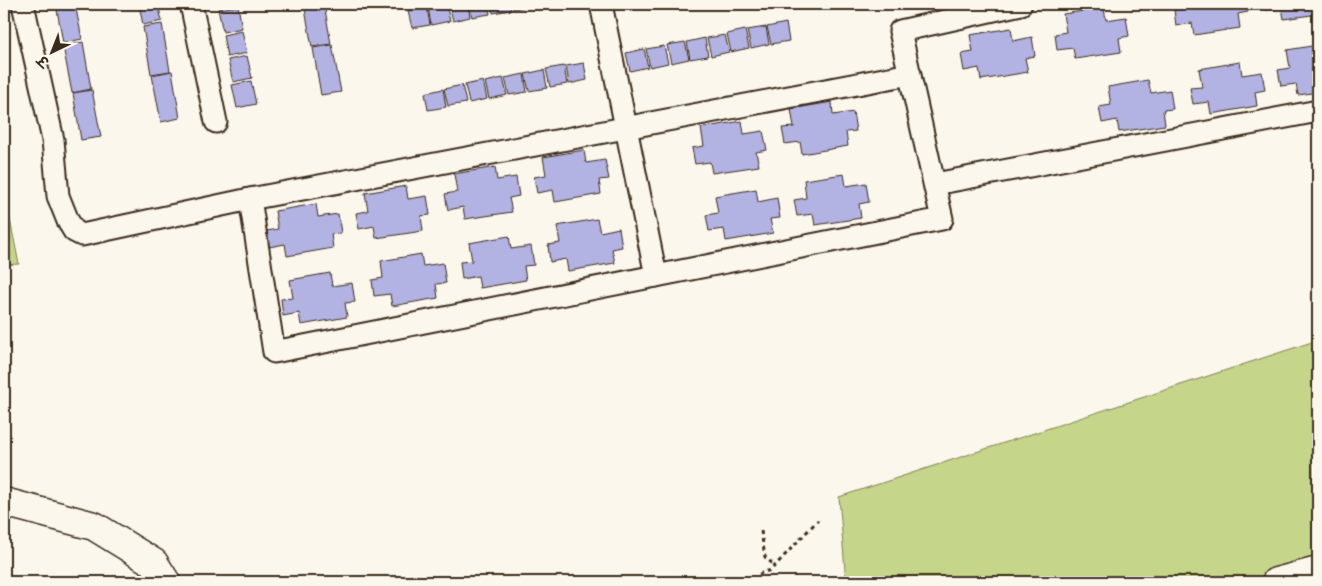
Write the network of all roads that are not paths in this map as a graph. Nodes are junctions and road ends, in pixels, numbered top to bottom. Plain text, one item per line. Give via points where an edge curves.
1 (23, 4) edge
2 (191, 4) edge
3 (601, 4) edge
4 (1021, 4) edge
5 (910, 74) junction
6 (1318, 111) edge
7 (216, 122) dead end
8 (626, 128) junction
9 (935, 184) junction
10 (250, 199) junction
11 (656, 276) junction
12 (4, 502) edge
13 (1318, 571) edge
14 (166, 582) edge
15 (1276, 582) edge

1 - 10 street via 52,131 58,196 74,231 82,235 91,234
2 - 7 street
3 - 8 street
4 - 5 street via 900,31
5 - 8 street
5 - 9 street
6 - 9 street
8 - 10 street
8 - 11 street
9 - 11 street via 942,219
10 - 11 street via 274,352
12 - 14 street via 94,526 154,563
13 - 15 street

